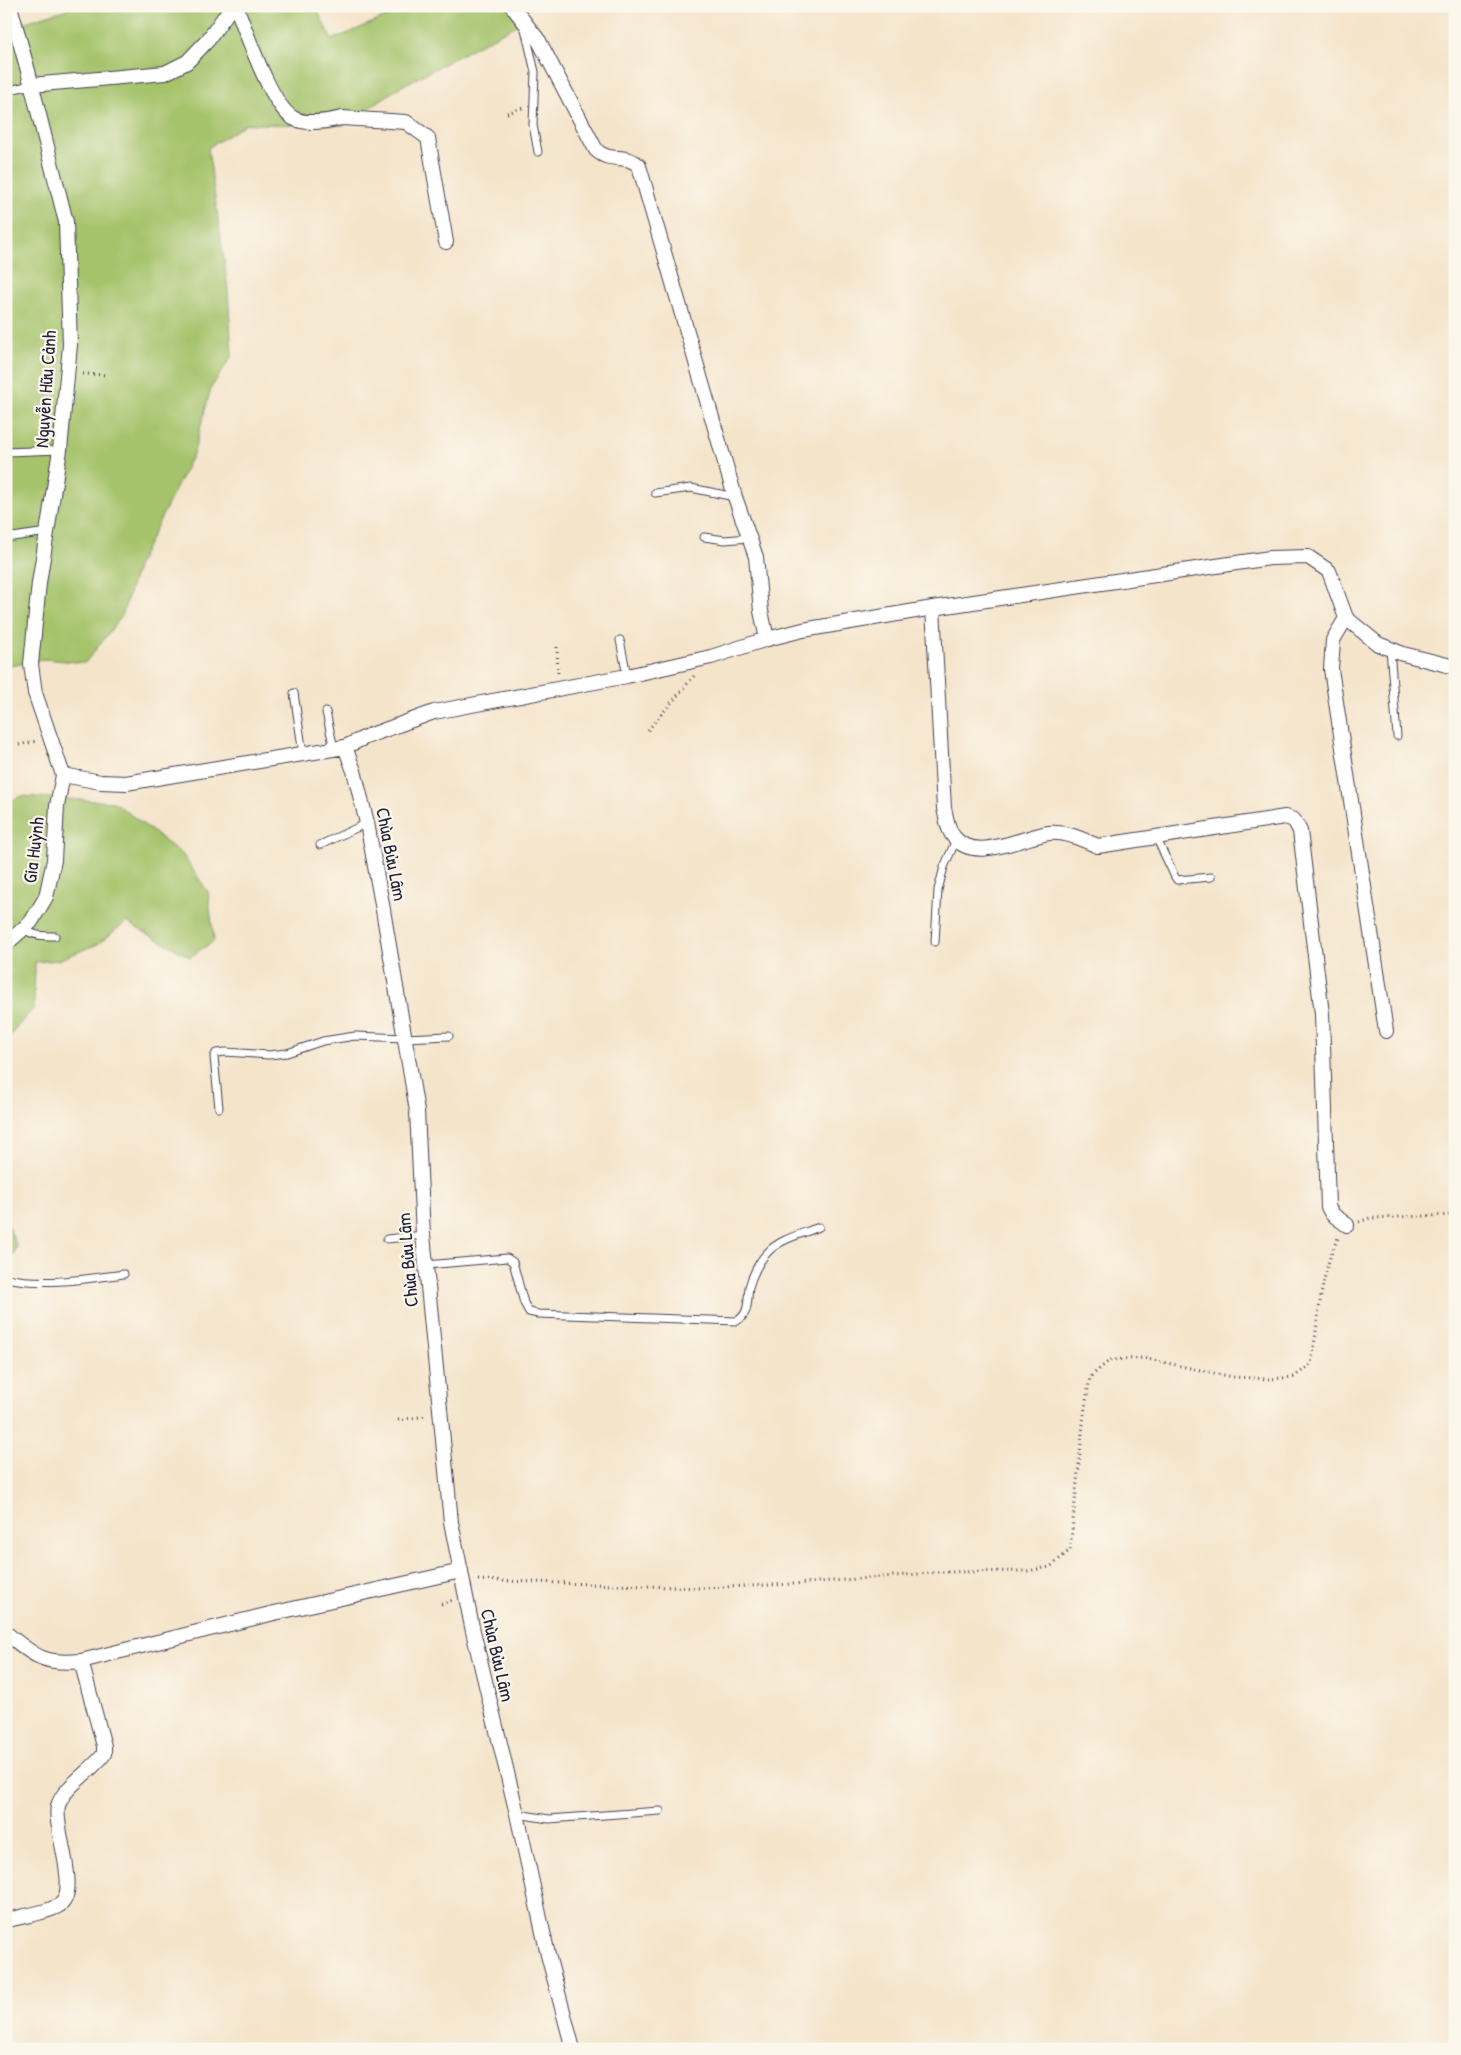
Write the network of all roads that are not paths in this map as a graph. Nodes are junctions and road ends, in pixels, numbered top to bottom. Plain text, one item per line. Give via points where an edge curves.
1 (10, 6) edge
2 (232, 6) edge
3 (236, 6) edge
4 (512, 6) edge
5 (524, 22) junction
6 (32, 85) junction
7 (6, 91) edge
8 (538, 152) dead end
9 (446, 242) dead end
10 (60, 450) junction
11 (6, 452) edge
12 (654, 493) dead end
13 (735, 497) junction
14 (47, 532) junction
15 (704, 537) dead end
16 (6, 538) edge
17 (749, 538) junction
18 (933, 608) junction
19 (1346, 618) junction
20 (768, 639) junction
21 (620, 640) dead end
22 (1390, 649) junction
23 (1455, 667) edge
24 (627, 676) junction
25 (294, 693) dead end
26 (326, 712) dead end
27 (1397, 736) dead end
28 (340, 748) junction
29 (304, 755) junction
30 (63, 775) junction
31 (367, 823) junction
32 (1156, 836) junction
33 (956, 840) junction
34 (320, 845) dead end
35 (1212, 877) dead end
36 (23, 929) junction
37 (55, 936) dead end
38 (935, 942) dead end
39 (6, 944) edge
40 (1386, 1031) dead end
41 (449, 1036) dead end
42 (405, 1038) junction
43 (219, 1108) dead end
44 (1347, 1225) road end
45 (819, 1227) dead end
46 (422, 1235) junction
47 (387, 1239) dead end
48 (426, 1265) junction
49 (124, 1274) dead end
50 (6, 1278) edge
51 (461, 1575) junction
52 (6, 1633) edge
53 (81, 1661) junction
54 (660, 1811) dead end
55 (516, 1814) junction
56 (6, 1920) edge
57 (573, 2049) edge

1 - 6 street, Nguyễn Hữu Cảnh
2 - 6 street via 208,40 187,62 165,73
3 - 9 street via 268,85 280,106 292,118 301,121 342,118 406,122 428,138
4 - 5 street
5 - 8 lane via 534,72 533,125
5 - 13 street via 539,41 596,150 603,157 632,159 639,166
6 - 7 lane
6 - 10 street, Nguyễn Hữu Cảnh via 66,222 70,345
10 - 11 lane
10 - 14 street, Nguyễn Hữu Cảnh
12 - 13 lane via 691,488
13 - 17 street
14 - 16 lane
14 - 30 street, Nguyễn Hữu Cảnh via 31,664 35,693
15 - 17 lane via 725,540
17 - 20 street via 756,557 761,611
18 - 19 street via 1270,558 1308,557 1329,571
18 - 20 street
18 - 33 street via 944,808
19 - 22 street via 1378,644
19 - 40 street via 1334,640 1331,669
20 - 24 street via 711,657
21 - 24 lane
22 - 23 street
22 - 27 lane
24 - 28 street via 434,712
25 - 29 lane
26 - 28 lane
28 - 29 street
28 - 31 street, Chùa Bửu Lâm via 354,771
29 - 30 street via 126,783
30 - 36 street, Gia Huỳnh via 57,806 54,860 46,897
31 - 34 lane
31 - 42 street, Chùa Bửu Lâm
32 - 33 street via 1098,846 1058,833 1000,847 969,848
32 - 35 lane via 1174,878
32 - 44 street via 1286,818 1294,820 1300,831 1322,1014 1328,1207
33 - 38 lane via 938,890
36 - 37 lane via 40,937
36 - 39 street, Gia Huỳnh
41 - 42 lane
42 - 43 lane via 355,1036 269,1056 216,1053
42 - 46 street, Chùa Bửu Lâm via 417,1111
45 - 48 lane via 773,1246 765,1254 750,1286 747,1310 737,1321 538,1314 529,1312 524,1303 513,1262 507,1258
46 - 47 lane
46 - 48 street, Chùa Bửu Lâm
48 - 51 street, Chùa Bửu Lâm via 451,1522
49 - 50 lane via 61,1282 23,1282
51 - 53 street via 270,1614
51 - 55 street, Chùa Bửu Lâm
52 - 53 street via 37,1657 51,1662
53 - 56 street via 104,1754 58,1805 69,1883 67,1897 60,1905
54 - 55 lane via 549,1819
55 - 57 street, Chùa Bửu Lâm

